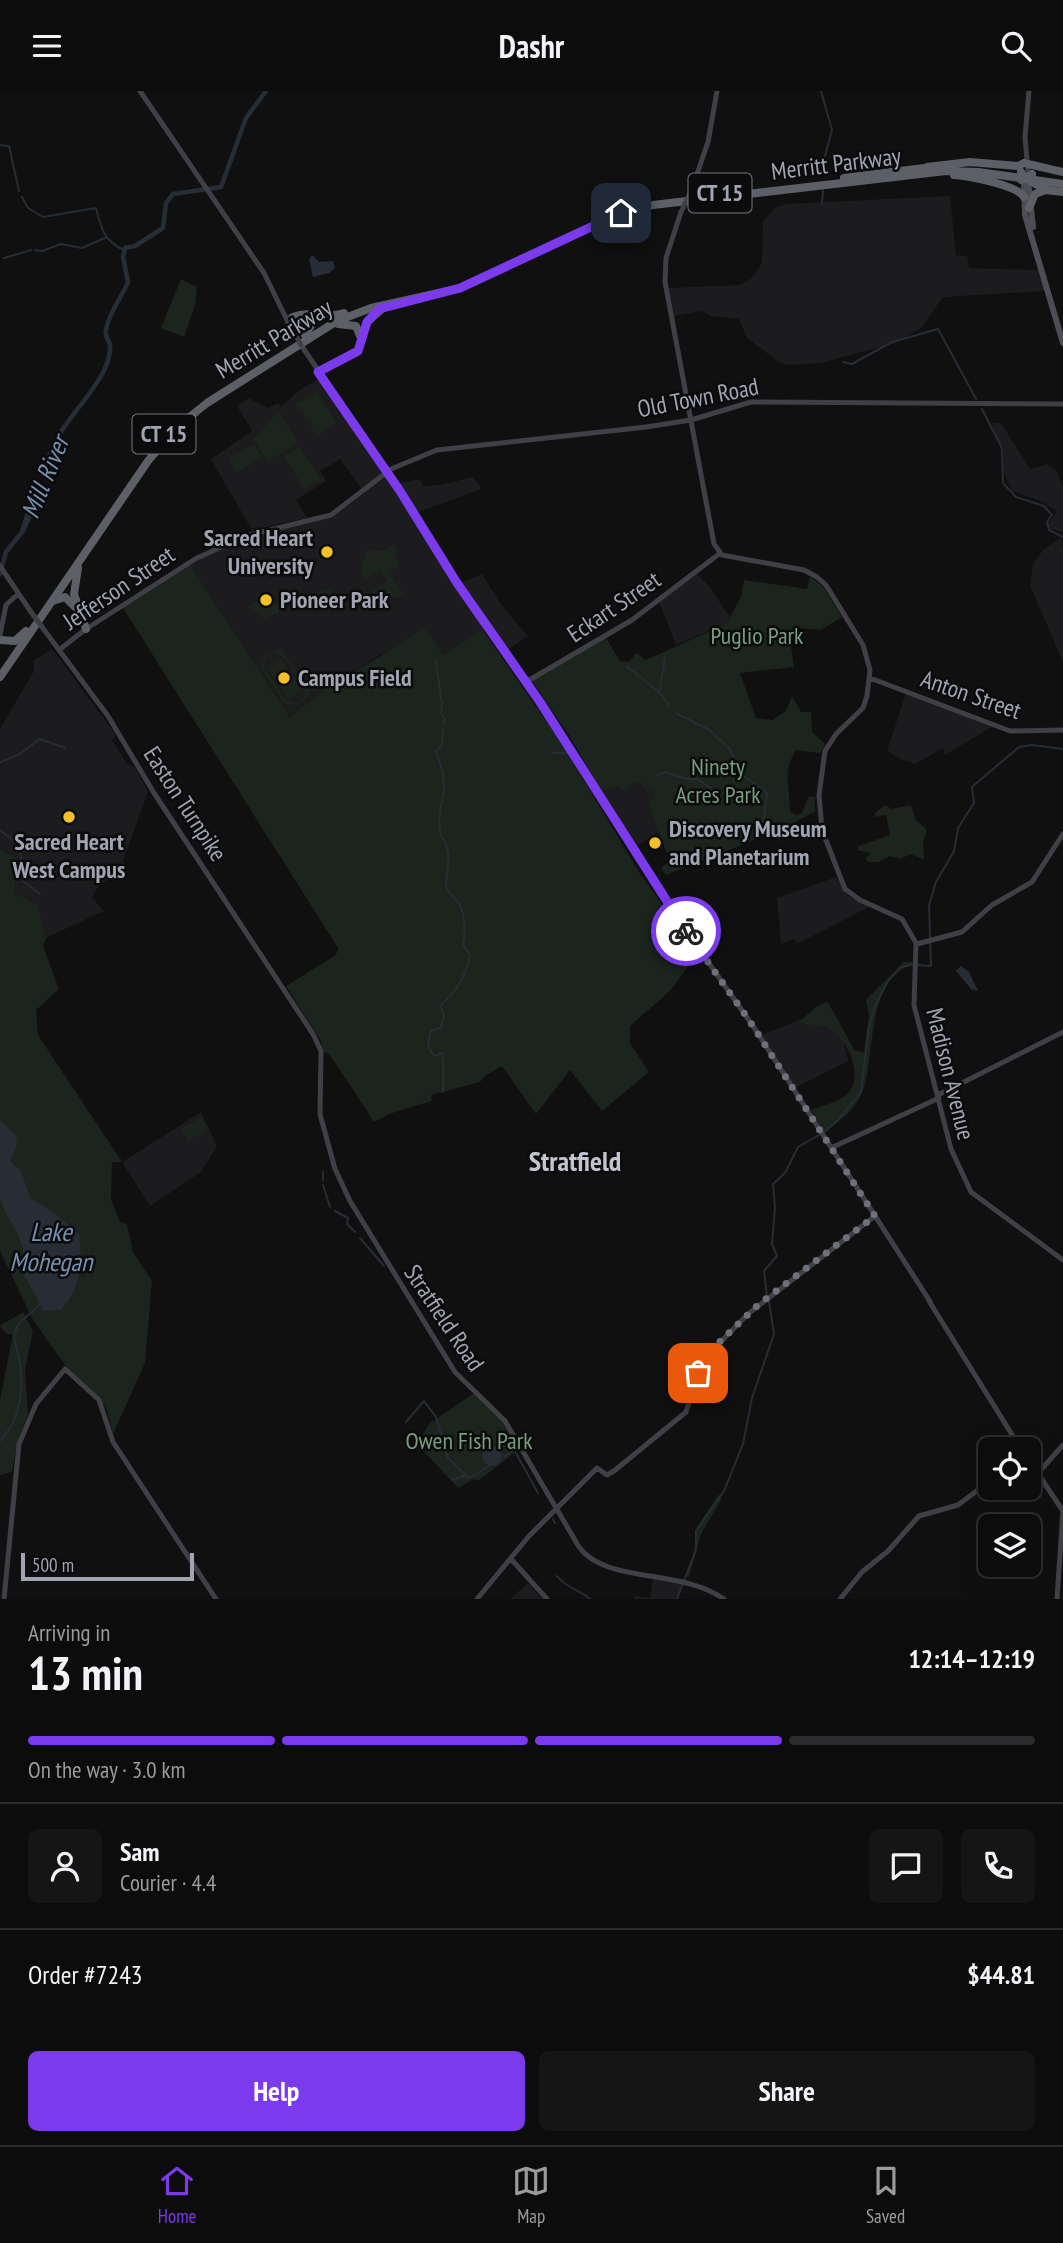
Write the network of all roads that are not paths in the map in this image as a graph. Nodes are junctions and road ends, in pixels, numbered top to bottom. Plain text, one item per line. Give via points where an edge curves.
1 (141, 91) edge
2 (717, 91) edge
3 (1029, 92) edge
4 (925, 168) junction
5 (1059, 171) edge
6 (1026, 175) junction
7 (906, 176) junction
8 (995, 183) junction
9 (1063, 183) edge
10 (1046, 190) junction
11 (1063, 192) edge
12 (1024, 197) junction
13 (1029, 208) junction
14 (1034, 239) junction
15 (396, 303) junction
16 (353, 310) junction
17 (294, 325) junction
18 (322, 329) junction
19 (1063, 343) edge
20 (340, 360) junction
21 (318, 372) junction
22 (1063, 404) edge
23 (691, 420) junction
24 (387, 472) junction
25 (92, 543) junction
26 (719, 554) junction
27 (1, 568) edge
28 (18, 594) junction
29 (49, 604) junction
30 (30, 626) junction
31 (86, 629) junction
32 (2, 637) edge
33 (59, 650) junction
34 (1, 674) edge
35 (870, 678) junction
36 (525, 682) junction
37 (1063, 730) edge
38 (1063, 834) edge
39 (917, 944) junction
40 (1063, 1032) edge
41 (321, 1058) joint
42 (939, 1096) junction
43 (831, 1148) junction
44 (875, 1216) junction
45 (1063, 1260) edge
46 (1015, 1437) edge
47 (1063, 1445) edge
48 (1041, 1470) edge
49 (1041, 1472) edge
50 (1041, 1473) edge
51 (978, 1490) edge
52 (1063, 1503) edge
53 (556, 1509) junction
54 (1063, 1511) edge
55 (511, 1559) junction
56 (4, 1599) edge
57 (216, 1599) edge
58 (477, 1599) edge
59 (547, 1599) edge
60 (724, 1599) edge
61 (840, 1599) edge
62 (1057, 1599) edge

1 - 17 main road
2 - 23 main road, bridge via 708,142 669,245 664,272
3 - 6 main road
4 - 6 highway via 970,162 1006,164
4 - 9 highway, Merritt Parkway / CT 15 via 967,167
4 - 16 highway, Merritt Parkway / CT 15 via 642,204 472,279
5 - 6 highway
6 - 8 highway via 1011,184
6 - 10 highway
6 - 12 main road
6 - 13 main road
7 - 8 highway via 962,176
7 - 9 highway, Merritt Parkway / CT 15 via 967,171
7 - 15 highway, Merritt Parkway / CT 15 via 643,207 460,288
8 - 12 highway
10 - 11 highway
10 - 13 highway via 1035,194
12 - 14 main road
13 - 14 main road
14 - 19 main road
15 - 18 highway, Merritt Parkway / CT 15 via 356,313
15 - 20 highway via 374,313 360,349
16 - 17 highway, Merritt Parkway / CT 15
16 - 17 highway via 336,316 308,313
17 - 21 main road, bridge
17 - 30 highway, Merritt Parkway / CT 15 via 162,436
18 - 20 highway via 345,323 358,328 359,344
18 - 25 highway, Merritt Parkway / CT 15 via 183,421 148,461
20 - 21 highway
21 - 24 main road
22 - 23 main road, Old Town Road via 761,401
23 - 24 main road, Old Town Road via 443,449
23 - 26 main road via 711,536
24 - 31 main road, Jefferson Street via 331,515 247,535 205,553
24 - 36 main road
25 - 29 highway, Merritt Parkway / CT 15
25 - 31 highway via 74,584
26 - 35 main road via 804,570 821,580 863,645
26 - 36 main road, Eckart Street via 632,620
27 - 28 main road, Easton Turnpike
28 - 32 main road via 5,607
28 - 33 main road, Easton Turnpike, bridge
29 - 31 highway via 60,597 69,598
29 - 34 highway, Merritt Parkway / CT 15
30 - 32 highway via 17,640
30 - 34 highway, Merritt Parkway / CT 15
31 - 33 main road, Jefferson Street
33 - 41 main road, Easton Turnpike via 108,716 278,979 313,1034
35 - 37 main road, Anton Street via 1005,730
35 - 39 main road via 863,708 825,751 819,787 821,823 845,889 902,919
36 - 43 main road
38 - 39 main road via 1032,883 995,903 962,932
39 - 42 main road, Madison Avenue via 914,1005
40 - 42 main road
41 - 53 main road, Stratfield Road via 320,1114 345,1190 455,1372 499,1412
42 - 43 main road
42 - 45 main road, Madison Avenue via 951,1149 971,1192
43 - 44 main road
44 - 46 main road
44 - 53 main road via 767,1298 702,1360 686,1412 607,1475 597,1468
47 - 48 main road
49 - 52 main road
50 - 54 main road
51 - 61 main road via 958,1505 919,1516
53 - 55 main road
53 - 60 main road, Stratfield Road via 581,1550 597,1563 685,1581
54 - 62 main road
55 - 58 main road
55 - 59 main road
56 - 57 main road via 19,1444 36,1404 65,1369 99,1401 113,1442

